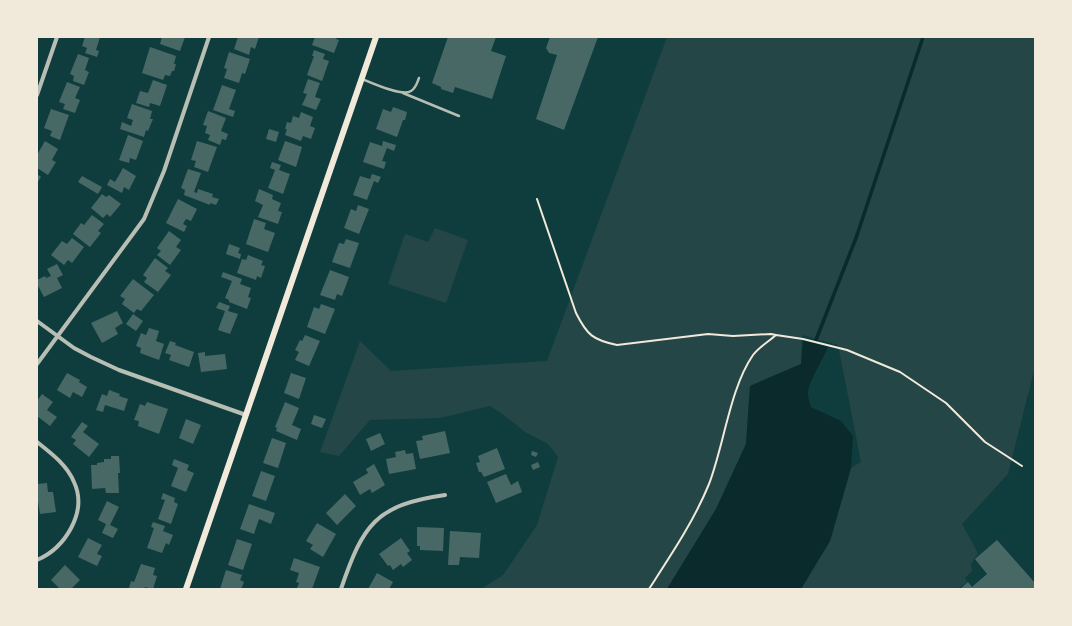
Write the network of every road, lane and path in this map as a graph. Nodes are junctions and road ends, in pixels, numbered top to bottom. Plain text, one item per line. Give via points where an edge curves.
1 (57, 37) edge
2 (209, 37) edge
3 (376, 37) edge
4 (419, 78) dead end
5 (362, 79) junction
6 (402, 93) junction
7 (37, 95) edge
8 (460, 116) dead end
9 (537, 199) dead end
10 (37, 321) edge
11 (776, 335) junction
12 (58, 336) junction
13 (37, 364) edge
14 (246, 414) junction
15 (37, 442) edge
16 (1022, 466) dead end
17 (445, 495) dead end
18 (37, 560) edge
19 (186, 589) edge
20 (341, 589) edge
21 (649, 589) edge

1 - 7 street
2 - 12 street via 164,171 144,219
3 - 5 main road
4 - 6 lane via 410,92
5 - 6 lane
5 - 14 main road
6 - 8 lane
9 - 11 path via 576,313 590,336 617,345 708,334
10 - 12 street
11 - 16 path via 829,345 862,355 900,372 946,403 985,442
11 - 21 path via 758,349 747,368 735,395 704,494 686,530
12 - 13 street
12 - 14 street via 91,357 119,370
14 - 19 main road
15 - 18 street via 64,466 74,481 77,505 72,527 63,541 52,552
17 - 20 street via 405,503 374,522 359,542

